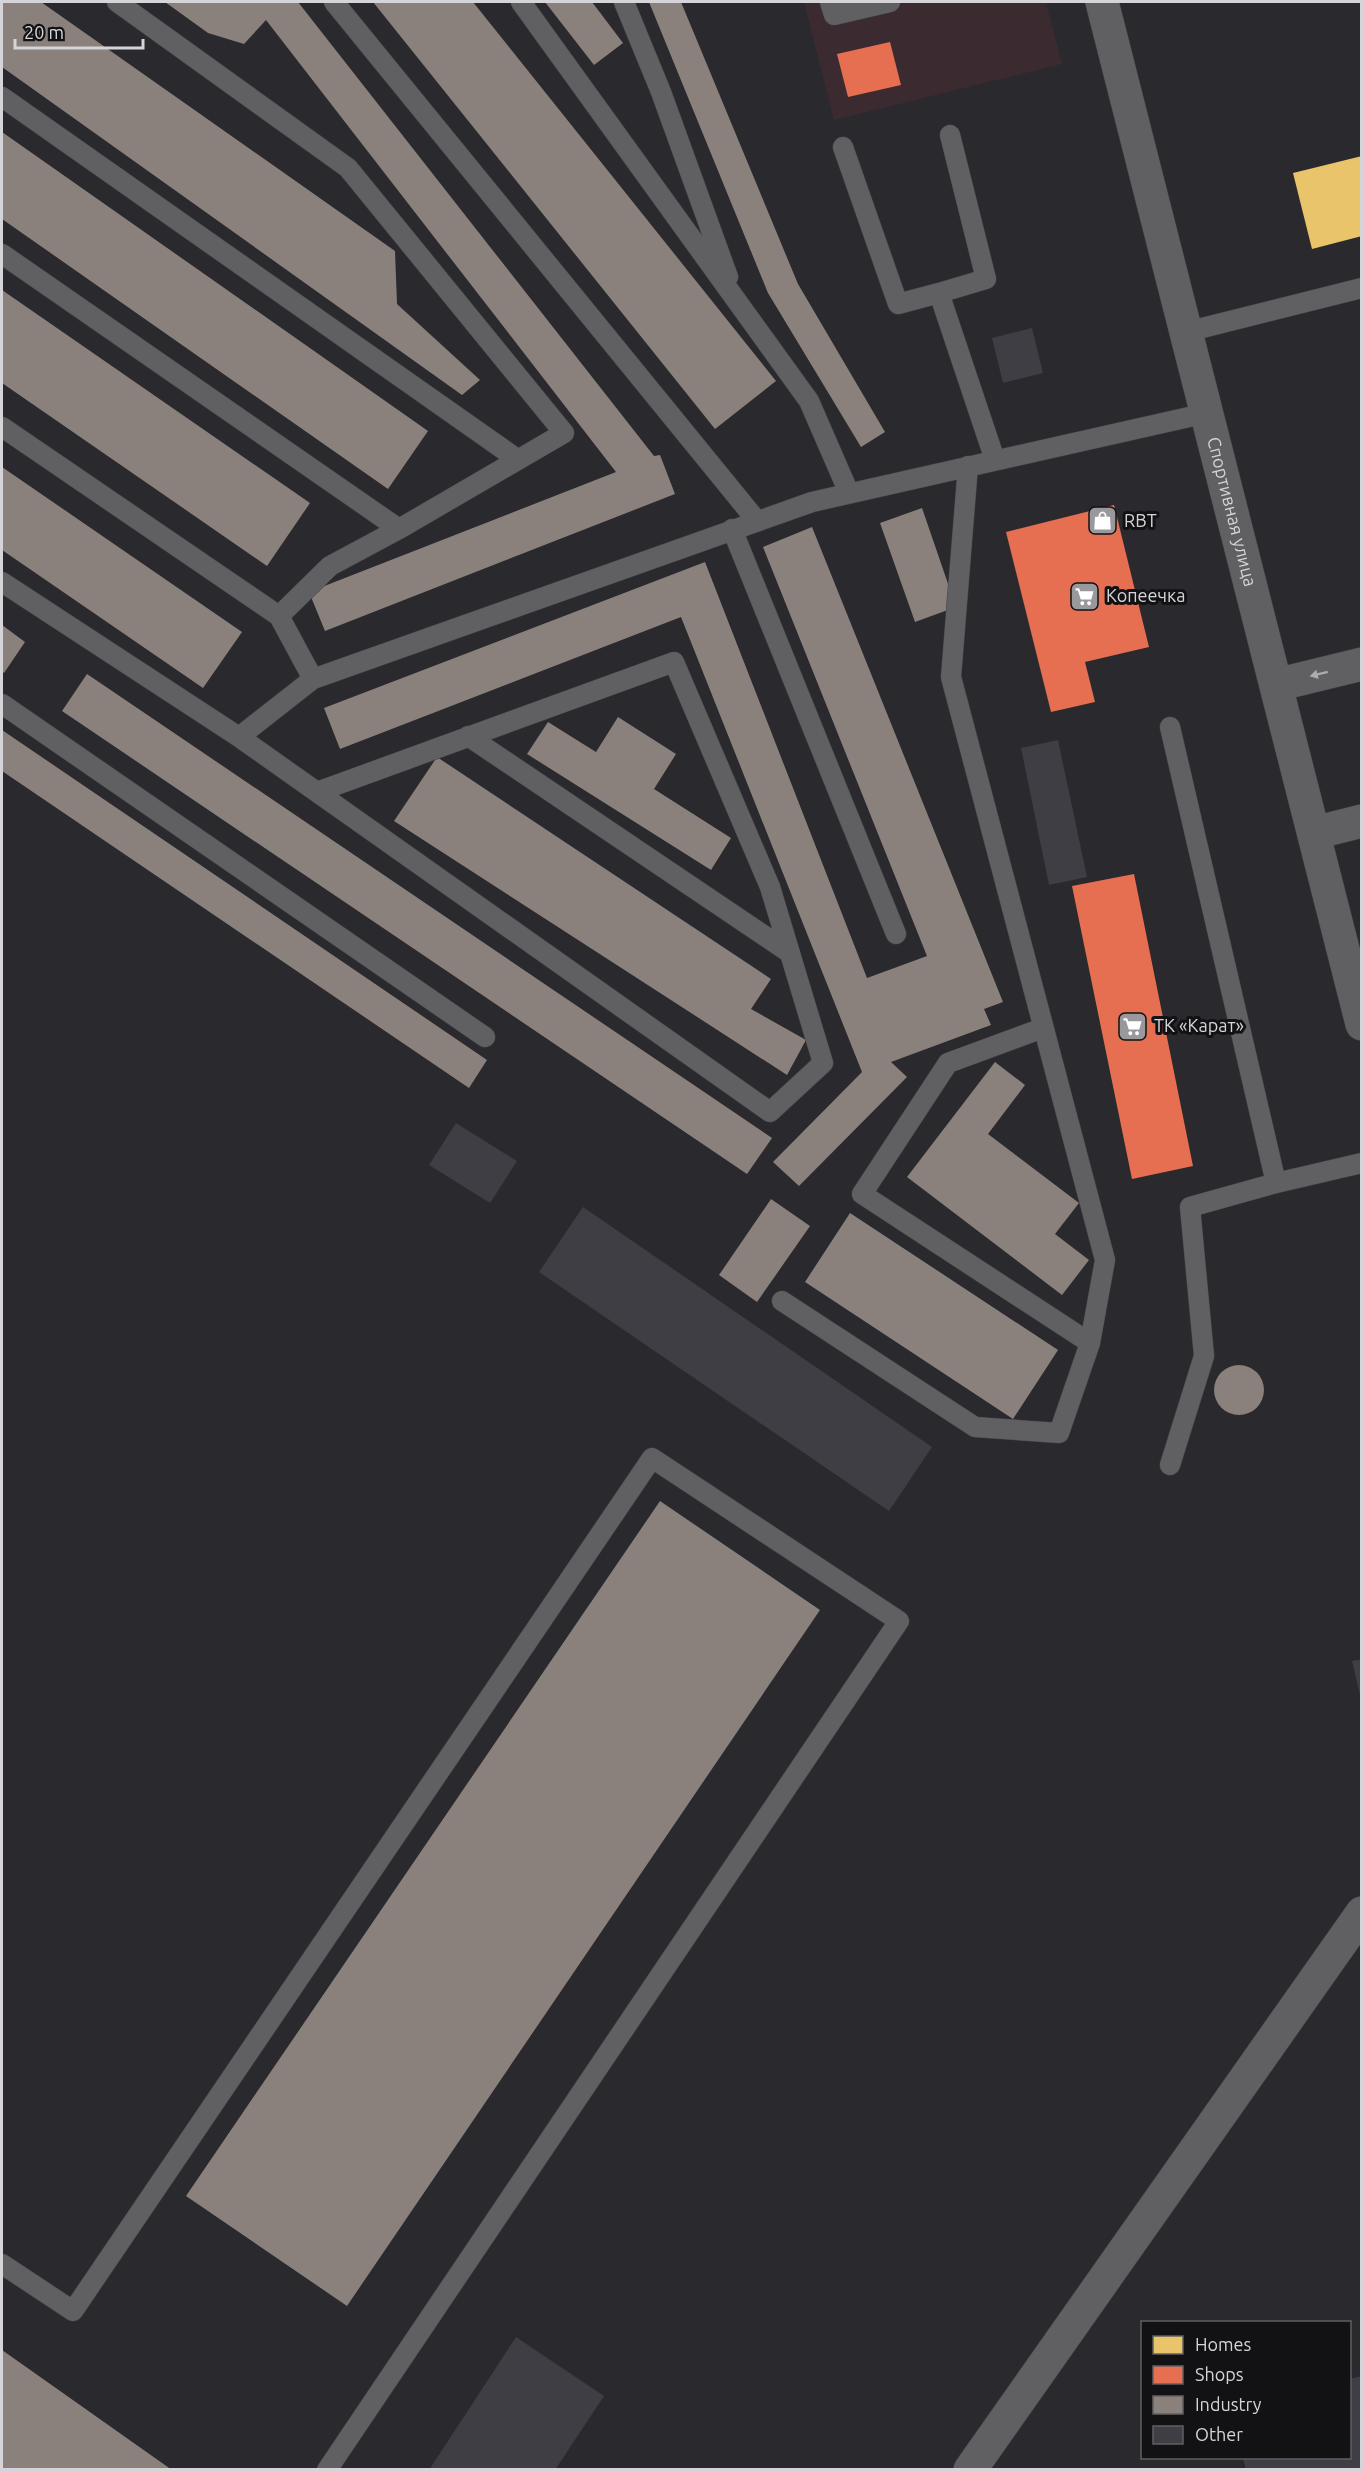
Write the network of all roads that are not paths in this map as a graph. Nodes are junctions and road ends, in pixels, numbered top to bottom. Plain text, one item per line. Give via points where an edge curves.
1 (117, 2) edge
2 (334, 2) edge
3 (521, 2) edge
4 (624, 2) edge
5 (830, 2) edge
6 (890, 2) edge
7 (1108, 3) edge
8 (2, 97) edge
9 (950, 135) dead end
10 (843, 147) dead end
11 (2, 254) edge
12 (1362, 288) edge
13 (939, 293) junction
14 (735, 298) junction
15 (1186, 332) junction
16 (1207, 413) junction
17 (2, 427) edge
18 (517, 459) junction
19 (995, 460) junction
20 (968, 466) junction
21 (849, 493) junction
22 (757, 521) junction
23 (399, 529) junction
24 (732, 529) junction
25 (2, 582) edge
26 (279, 616) junction
27 (1362, 663) edge
28 (313, 679) junction
29 (1276, 685) junction
30 (2, 704) edge
31 (1170, 727) dead end
32 (468, 736) junction
33 (239, 737) junction
34 (317, 792) junction
35 (1362, 821) edge
36 (1314, 833) junction
37 (896, 934) dead end
38 (790, 953) junction
39 (1362, 1024) edge
40 (1043, 1028) junction
41 (485, 1037) dead end
42 (1362, 1163) edge
43 (1276, 1183) junction
44 (782, 1301) dead end
45 (1090, 1343) junction
46 (1170, 1465) dead end
47 (1362, 1913) edge
48 (2, 2264) edge
49 (327, 2469) edge
50 (970, 2469) edge

1 - 18 lane via 348,168 564,433
2 - 22 lane
3 - 14 lane
4 - 14 lane via 661,92
5 - 6 lane via 834,15
7 - 15 street, Спортивная улица
8 - 18 lane
9 - 13 lane via 986,279
10 - 13 lane via 898,304
11 - 23 lane
12 - 15 lane
13 - 19 lane
14 - 21 lane via 809,401
15 - 16 street, Спортивная улица
16 - 19 lane
16 - 29 street, Спортивная улица
17 - 26 lane
18 - 23 lane
19 - 20 lane
20 - 21 lane
20 - 40 lane via 951,677
21 - 22 lane via 812,501
22 - 24 lane
23 - 26 lane via 330,566
24 - 28 lane
24 - 37 lane
25 - 33 lane
26 - 28 lane
27 -> 29 street
28 - 33 lane
29 - 36 street, Спортивная улица
30 - 41 lane
31 - 43 lane
32 - 34 lane
32 - 38 lane
32 - 38 lane via 674,662 770,887
33 - 34 lane
34 - 38 lane via 770,1112 823,1063
35 - 36 street
36 - 39 street, Спортивная улица
40 - 45 lane via 1105,1260
40 - 45 lane via 948,1063 862,1194
42 - 43 lane
43 - 46 lane via 1190,1207 1204,1356
44 - 45 lane via 975,1426 1059,1433
47 - 50 street
48 - 49 lane via 73,2312 652,1458 899,1621

